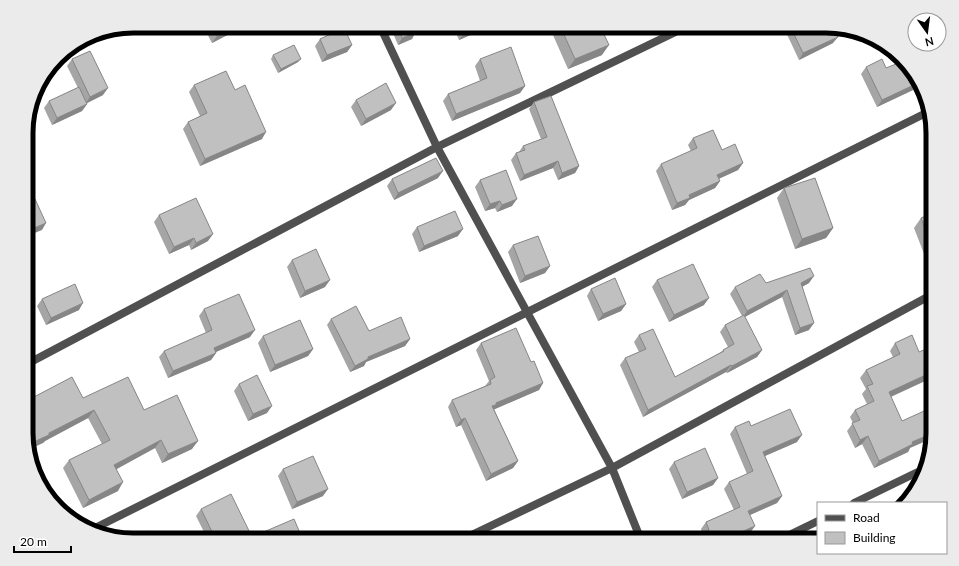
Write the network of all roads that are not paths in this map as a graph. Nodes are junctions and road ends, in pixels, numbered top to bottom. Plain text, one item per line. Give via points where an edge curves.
1 (383, 33) edge
2 (673, 33) edge
3 (924, 114) edge
4 (437, 147) junction
5 (926, 298) edge
6 (528, 312) junction
7 (33, 361) edge
8 (612, 468) junction
9 (918, 471) edge
10 (856, 502) edge
11 (817, 521) edge
12 (98, 526) edge
13 (476, 533) edge
14 (638, 533) edge
15 (793, 533) edge

1 - 4 street
2 - 4 street
3 - 6 street
4 - 6 street
4 - 7 street
5 - 8 street
6 - 8 street
6 - 12 street
8 - 13 street
8 - 14 street
9 - 10 street
11 - 15 street

